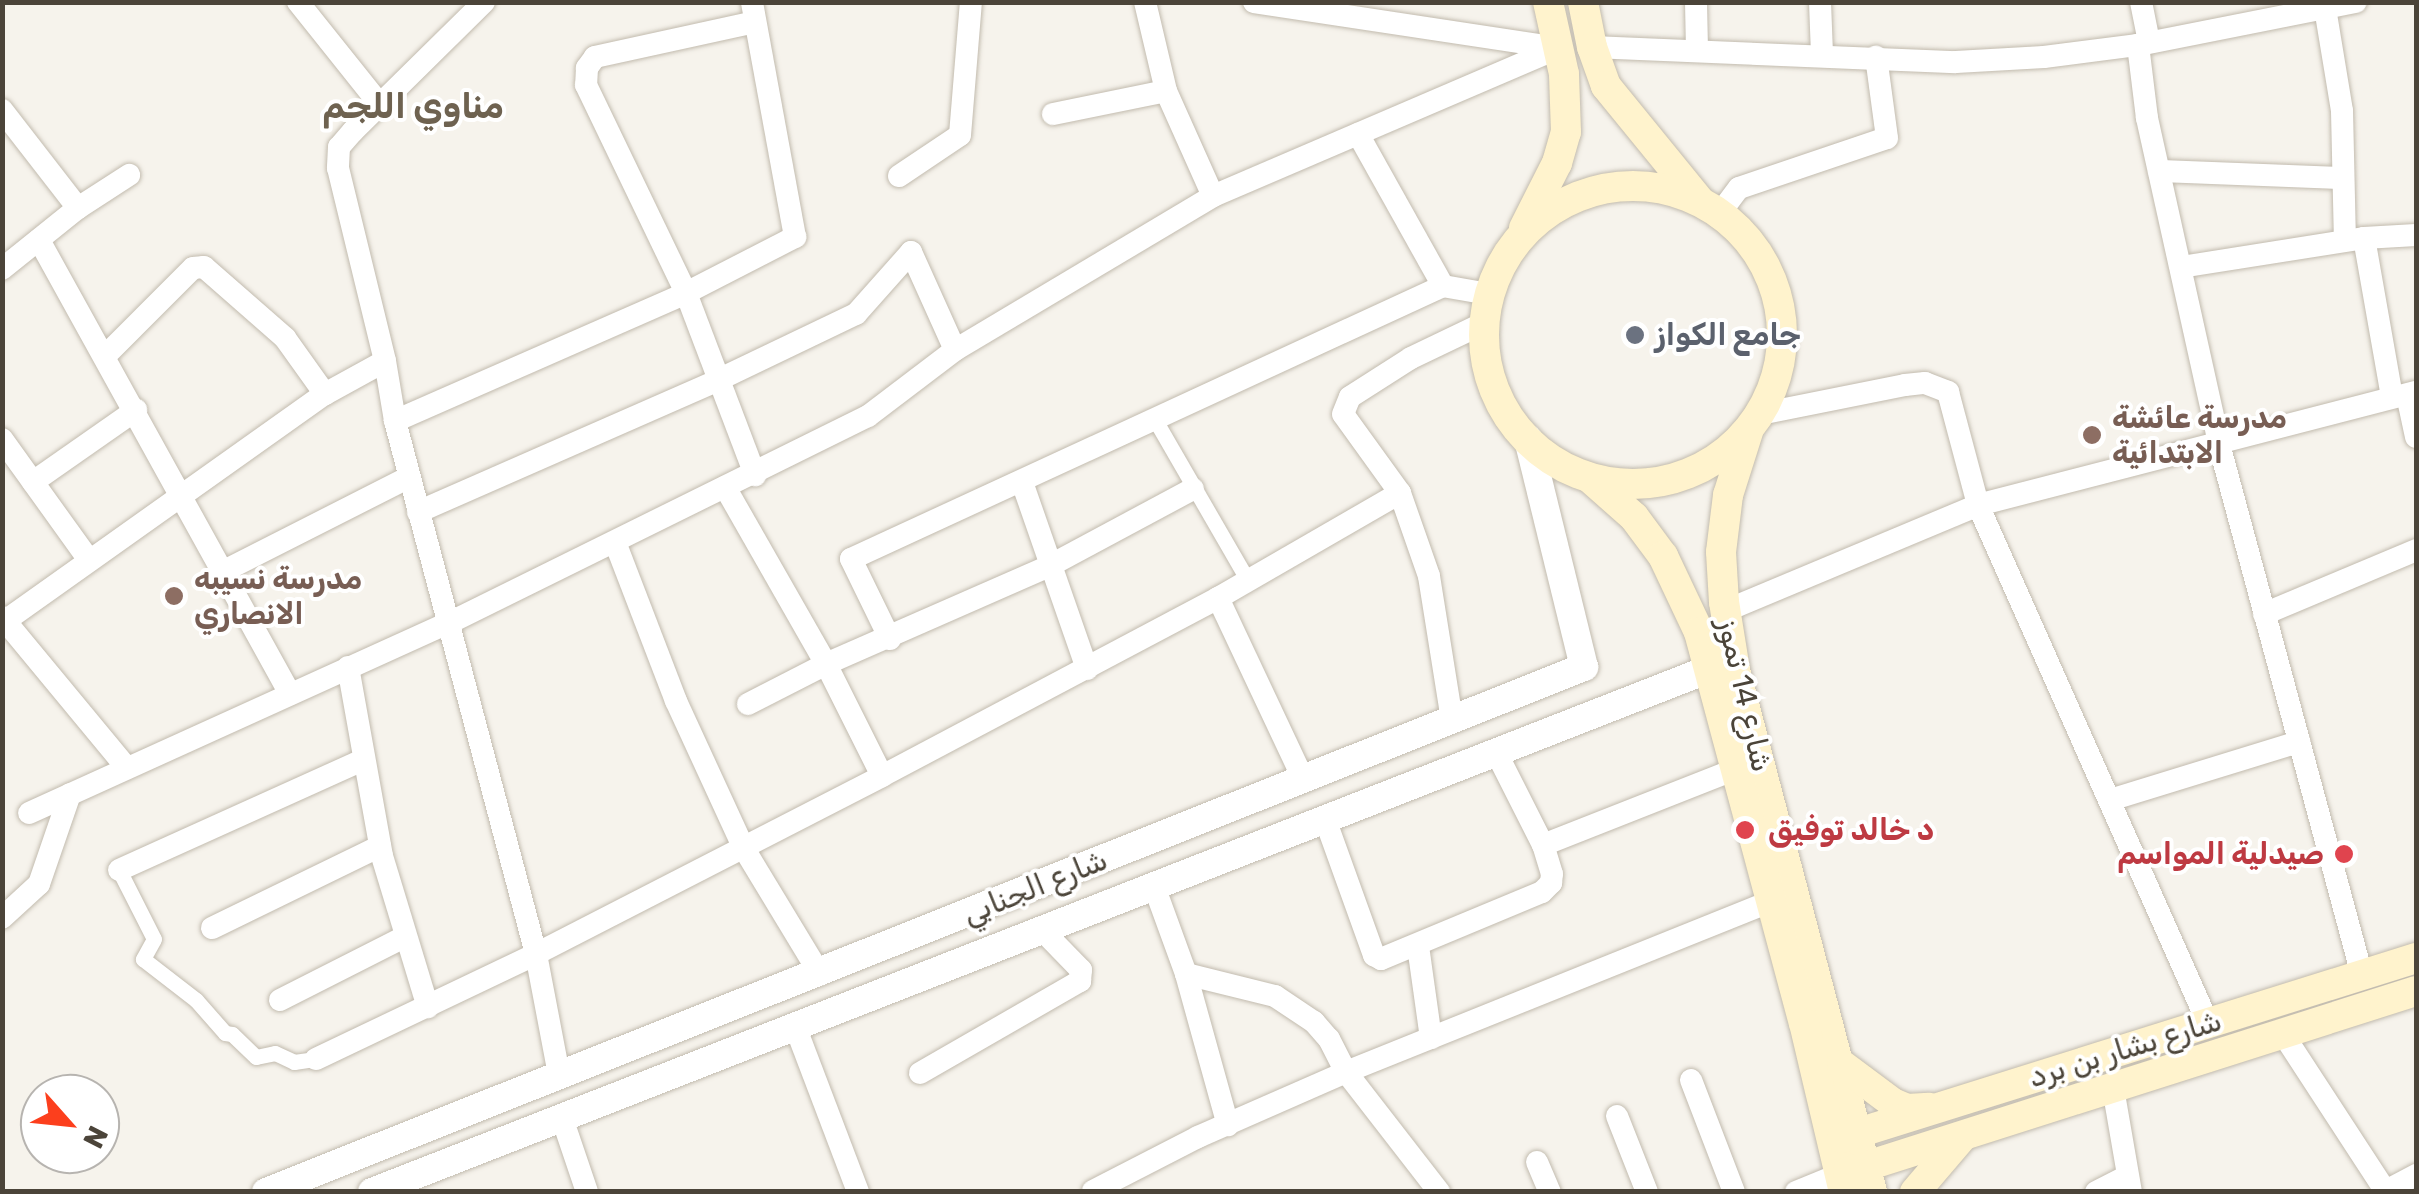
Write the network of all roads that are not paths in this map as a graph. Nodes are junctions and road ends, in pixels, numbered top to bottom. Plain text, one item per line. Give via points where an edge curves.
1 (298, 2) edge
2 (484, 2) edge
3 (971, 2) edge
4 (1146, 2) edge
5 (1254, 2) edge
6 (1548, 2) edge
7 (1583, 2) edge
8 (1696, 2) edge
9 (1820, 2) edge
10 (2141, 2) edge
11 (2356, 2) edge
12 (2324, 5) edge
13 (754, 12) edge
14 (2144, 44) junction
15 (1592, 46) junction
16 (1558, 48) junction
17 (1697, 51) junction
18 (1822, 53) junction
19 (1876, 57) junction
20 (1166, 91) junction
21 (381, 106) junction
22 (2, 110) edge
23 (1053, 114) dead end
24 (1358, 134) junction
25 (2160, 170) junction
26 (129, 174) dead end
27 (899, 176) dead end
28 (2342, 178) junction
29 (1213, 196) junction
30 (1710, 207) junction
31 (78, 208) junction
32 (2416, 235) edge
33 (2355, 239) junction
34 (39, 240) junction
35 (1516, 243) junction
36 (2180, 267) junction
37 (2, 269) edge
38 (1443, 286) junction
39 (686, 293) junction
40 (1487, 308) junction
41 (955, 350) junction
42 (106, 356) junction
43 (385, 361) junction
44 (718, 380) junction
45 (325, 394) junction
46 (2405, 395) edge
47 (136, 410) junction
48 (1154, 418) junction
49 (395, 422) junction
50 (1754, 422) junction
51 (2416, 436) edge
52 (1528, 438) junction
53 (2, 439) edge
54 (2218, 444) junction
55 (18, 474) edge
56 (756, 474) junction
57 (409, 477) junction
58 (1590, 479) junction
59 (1022, 482) junction
60 (725, 487) junction
61 (1192, 489) junction
62 (181, 492) junction
63 (1400, 493) junction
64 (1978, 505) junction
65 (418, 512) junction
66 (615, 542) junction
67 (2416, 550) edge
68 (90, 560) junction
69 (1052, 565) junction
70 (224, 571) junction
71 (1248, 582) junction
72 (1218, 598) junction
73 (1725, 610) junction
74 (2264, 614) junction
75 (4, 619) edge
76 (451, 622) junction
77 (890, 639) junction
78 (826, 664) junction
79 (348, 667) junction
80 (1087, 669) junction
81 (1709, 669) junction
82 (290, 694) junction
83 (748, 704) dead end
84 (1452, 720) junction
85 (2299, 742) junction
86 (1496, 752) junction
87 (364, 760) junction
88 (126, 768) junction
89 (1736, 769) junction
90 (882, 776) junction
91 (1303, 779) junction
92 (70, 794) junction
93 (2110, 800) junction
94 (30, 812) dead end
95 (1325, 819) junction
96 (1542, 845) junction
97 (380, 846) junction
98 (743, 847) junction
99 (120, 870) joint
100 (1154, 886) junction
101 (1772, 901) junction
102 (2, 918) edge
103 (212, 928) dead end
104 (1042, 930) junction
105 (406, 936) junction
106 (1418, 946) junction
107 (536, 954) junction
108 (2416, 958) edge
109 (820, 974) junction
110 (1186, 974) junction
111 (2362, 975) junction
112 (2416, 991) edge
113 (280, 1000) dead end
114 (428, 1007) junction
115 (2208, 1023) junction
116 (795, 1026) junction
117 (2282, 1034) junction
118 (1431, 1038) junction
119 (316, 1060) joint
120 (1842, 1065) junction
121 (1346, 1072) junction
122 (920, 1073) dead end
123 (559, 1075) junction
124 (1691, 1080) dead end
125 (2112, 1088) junction
126 (1942, 1107) junction
127 (1617, 1116) dead end
128 (562, 1118) junction
129 (1228, 1124) junction
130 (1964, 1134) junction
131 (1846, 1137) junction
132 (1537, 1162) dead end
133 (2416, 1174) edge
134 (1856, 1181) edge
135 (2128, 1184) edge
136 (1092, 1191) edge
137 (2385, 1191) edge
138 (266, 1192) edge
139 (372, 1192) edge
140 (587, 1192) edge
141 (858, 1192) edge
142 (1439, 1192) edge
143 (1550, 1192) edge
144 (1647, 1192) edge
145 (1734, 1192) edge
146 (1796, 1192) edge
147 (1915, 1192) edge
148 (2096, 1192) edge

1 - 21 street
2 - 21 street
3 - 27 street via 960,135
4 - 20 street
5 - 16 street
6 - 16 main road
7 - 15 main road
8 - 17 street
9 - 18 street
10 - 14 street
11 - 12 street
12 - 14 street
12 - 28 street via 2342,111
13 - 39 street via 795,237
13 - 39 street via 595,57 587,68 586,84
14 - 19 street via 1991,60
14 - 25 street via 2146,118
15 - 17 street
15 - 30 main road via 1606,86
16 - 24 street
16 - 35 main road via 1566,132 1558,163
17 - 18 street
18 - 19 street
19 - 30 street via 1887,138 1738,188
20 - 23 street
20 - 29 street
21 - 43 street via 339,147 338,168
22 - 31 street
24 - 29 street
24 - 38 street
25 - 28 street
25 - 36 street
26 - 31 street
28 - 33 street
29 - 41 street
30 - 35 main road via 1667,189 1588,192 1548,212
30 - 50 main road via 1757,254 1780,305 1779,361
31 - 34 street
32 - 33 street
33 - 36 street
33 - 46 street
34 - 37 street
34 - 42 street
35 - 40 main road
36 - 54 street
38 - 40 street
38 - 48 street
39 - 44 street
39 - 49 street
40 - 52 main road via 1488,374 1510,420
40 - 63 street via 1344,405 1343,414
41 - 44 street via 911,252 856,314
41 - 56 street via 868,416
42 - 45 street via 193,268 204,267 285,338
42 - 47 street
43 - 45 street
43 - 49 street
44 - 56 street
44 - 65 street
45 - 62 street
46 - 51 street
46 - 54 street
47 - 55 street
47 - 62 street
48 - 59 street
48 - 61 street
49 - 57 street
50 - 58 main road via 1724,454 1694,472 1660,482
50 - 64 street via 1926,383 1948,392
50 - 73 main road, شارع 14 تموز via 1728,495
52 - 58 main road via 1545,456
52 - 84 street, شارع الجنابي via 1584,667
53 - 55 street
54 - 64 street
54 - 74 street
55 - 68 street
56 - 60 street
57 - 65 street
57 - 70 street
58 - 81 main road, شارع 14 تموز via 1634,517 1664,556 1683,590
59 - 69 street
59 - 77 street via 851,559
60 - 66 street
60 - 78 street
61 - 69 street
61 - 71 street
62 - 68 street
62 - 70 street
63 - 71 street
63 - 84 street via 1429,576
64 - 73 street
64 - 93 street
65 - 76 street
66 - 76 street
66 - 98 street
67 - 74 street
68 - 75 street
69 - 77 street
69 - 80 street
70 - 82 street
71 - 72 street
72 - 80 street
72 - 91 street
73 - 120 main road, شارع 14 تموز
74 - 85 street
75 - 88 street
76 - 79 street
76 - 107 street
77 - 78 street
78 - 83 street
78 - 90 street
79 - 82 street
79 - 87 street
80 - 90 street
81 - 86 street, شارع الجنابي
81 - 89 main road, شارع 14 تموز
82 - 88 street
84 - 91 street, شارع الجنابي
85 - 93 street
85 - 111 street
86 - 95 street, شارع الجنابي
86 - 96 street
87 - 97 street
87 - 99 street
88 - 92 street
89 - 96 street
89 - 101 main road, شارع 14 تموز
90 - 98 street
91 - 109 street, شارع الجنابي
92 - 94 street
92 - 102 street via 40,884
93 - 115 street
95 - 100 street, شارع الجنابي
95 - 106 street via 1374,955 1391,958
96 - 106 street via 1552,874 1542,892
97 - 103 street
97 - 105 street
98 - 107 street
98 - 109 street
99 - 119 street via 154,940 143,959 256,1057 275,1052 294,1062
100 - 104 street, شارع الجنابي
100 - 110 street
101 - 118 street
101 - 131 main road, شارع 14 تموز
104 - 116 street, شارع الجنابي
104 - 122 street via 1081,970 1080,982
105 - 113 street
105 - 114 street
106 - 118 street
107 - 114 street
107 - 123 street
108 - 111 main road, شارع بشار بن برد
109 - 123 street, شارع الجنابي
110 - 121 street via 1275,996 1329,1039
110 - 129 street
111 - 115 main road, شارع بشار بن برد
112 - 117 main road, شارع بشار بن برد
114 - 119 street
115 - 126 main road, شارع بشار بن برد
116 - 128 street, شارع الجنابي
116 - 141 street
117 - 125 main road, شارع بشار بن برد
117 - 137 street
118 - 121 street
120 - 126 main road via 1907,1109
120 - 131 main road, شارع 14 تموز
121 - 129 street
121 - 142 street
123 - 138 street, شارع الجنابي
124 - 145 street
125 - 130 main road, شارع بشار بن برد
125 - 135 street
126 - 131 main road, شارع بشار بن برد
127 - 144 street
128 - 139 street, شارع الجنابي
128 - 140 street
129 - 136 street
130 - 134 main road, شارع بشار بن برد
130 - 147 main road
131 - 134 main road, شارع 14 تموز
132 - 143 street
133 - 137 street
134 - 146 street
135 - 148 street

